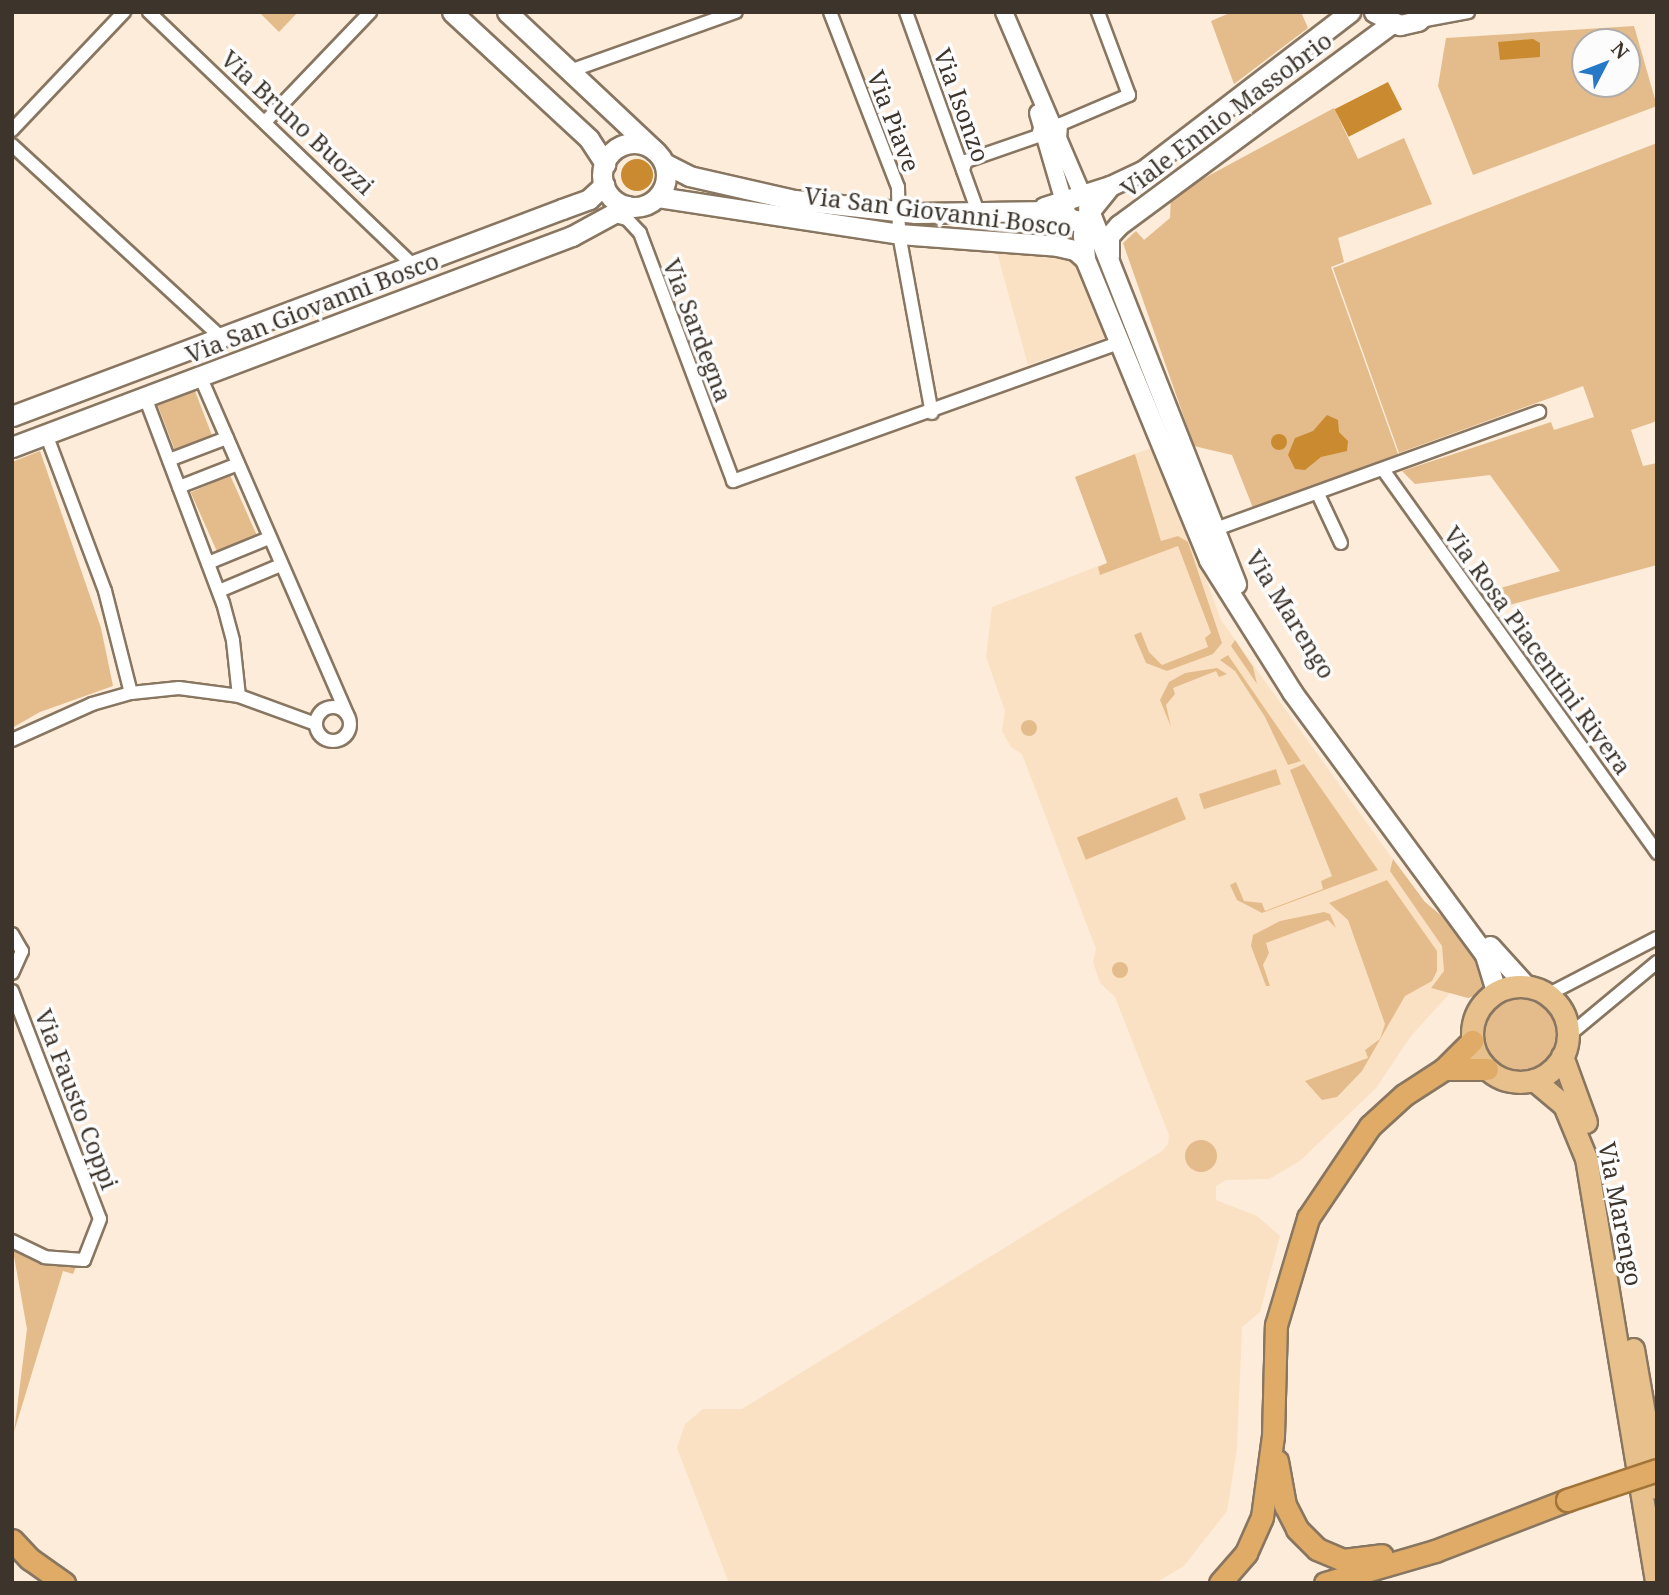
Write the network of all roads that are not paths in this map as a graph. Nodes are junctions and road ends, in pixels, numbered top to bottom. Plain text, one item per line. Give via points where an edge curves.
1 (124, 12) edge
2 (149, 12) edge
3 (370, 12) edge
4 (452, 12) edge
5 (507, 12) edge
6 (736, 12) edge
7 (830, 12) edge
8 (906, 12) edge
9 (1004, 12) edge
10 (1098, 12) edge
11 (1350, 12) edge
12 (1374, 12) edge
13 (1427, 12) edge
14 (1468, 12) edge
15 (1400, 24) junction
16 (570, 71) junction
17 (1031, 83) junction
18 (266, 121) junction
19 (1041, 124) junction
20 (12, 130) edge
21 (1060, 140) junction
22 (12, 145) edge
23 (659, 157) junction
24 (605, 164) junction
25 (963, 170) junction
26 (1073, 173) junction
27 (1056, 177) junction
28 (604, 185) junction
29 (1110, 186) junction
30 (658, 197) junction
31 (627, 206) junction
32 (897, 211) junction
33 (978, 212) junction
34 (1011, 212) junction
35 (605, 216) junction
36 (1126, 220) junction
37 (1082, 222) junction
38 (900, 234) junction
39 (1110, 260) junction
40 (414, 266) junction
41 (430, 288) junction
42 (222, 338) junction
43 (1122, 342) junction
44 (233, 363) junction
45 (200, 376) junction
46 (145, 397) junction
47 (1539, 412) dead end
48 (932, 413) junction
49 (13, 415) edge
50 (39, 437) junction
51 (227, 438) junction
52 (12, 447) edge
53 (169, 460) junction
54 (238, 464) junction
55 (1384, 471) junction
56 (179, 487) junction
57 (1318, 494) junction
58 (1213, 530) junction
59 (269, 538) junction
60 (1341, 543) dead end
61 (208, 563) junction
62 (281, 565) junction
63 (219, 591) junction
64 (330, 679) junction
65 (131, 693) junction
66 (239, 696) junction
67 (323, 710) junction
68 (347, 714) junction
69 (316, 724) junction
70 (12, 740) edge
71 (1657, 853) edge
72 (12, 933) edge
73 (1657, 937) edge
74 (1657, 962) edge
75 (12, 973) edge
76 (12, 991) edge
77 (1537, 991) junction
78 (1496, 992) junction
79 (1472, 1041) junction
80 (1565, 1046) junction
81 (1444, 1069) junction
82 (1487, 1069) junction
83 (1534, 1080) junction
84 (12, 1241) edge
85 (1273, 1436) junction
86 (1657, 1470) edge
87 (1657, 1487) edge
88 (1569, 1507) junction
89 (12, 1541) edge
90 (1435, 1551) junction
91 (1377, 1582) edge
92 (64, 1583) edge
93 (1220, 1583) edge
94 (1325, 1583) edge
95 (1656, 1583) edge

1 - 20 street
2 - 18 street, Via Bruno Buozzi
3 - 18 street
4 - 24 main road via 589,138
5 - 16 main road
6 - 16 street
7 - 32 street, Via Piave via 898,187
8 - 25 street, Via Isonzo
9 - 17 street
10 - 21 street via 1128,96 1060,124
11 - 29 main road, Viale Ennio Massobrio via 1167,154
12 - 15 main road
13 - 15 main road, Viale Ennio Massobrio
14 - 15 street
15 - 36 main road, Viale Ennio Massobrio
16 - 23 main road
17 - 19 street
17 - 21 street
18 - 40 street, Via Bruno Buozzi
19 - 25 street via 1038,136 967,160
19 - 27 street
21 - 26 street
22 - 42 street
23 - 24 main road, Via San Giovanni Bosco via 642,145 627,145
23 - 30 main road via 666,181
23 - 32 main road, Via San Giovanni Bosco via 689,176 795,200
24 - 28 main road
25 - 33 street, Via Isonzo
26 - 29 street, Viale Ennio Massobrio via 1091,188
26 - 37 street
27 - 34 street via 1053,199
27 - 37 street
28 - 31 main road via 611,197
28 - 40 main road, Via San Giovanni Bosco via 589,199
29 - 37 main road
30 - 31 main road, Via San Giovanni Bosco via 643,206
30 - 38 main road, Via San Giovanni Bosco
31 - 35 main road, Via San Giovanni Bosco
32 - 33 main road, Via San Giovanni Bosco
32 - 38 street, Via Piave
33 - 34 main road, Via San Giovanni Bosco
34 - 37 main road
34 - 37 main road, Via San Giovanni Bosco via 1037,211
35 - 41 main road, Via San Giovanni Bosco via 572,236
35 - 48 street, Via Sardegna via 624,217 637,229 733,481
36 - 37 main road
36 - 39 main road via 1109,236
37 - 38 main road, Via San Giovanni Bosco via 1075,250 1054,244
37 - 39 main road, Via Marengo
37 - 43 main road
38 - 48 street, Via Piave
39 - 58 main road, Via Marengo
40 - 41 main road
40 - 42 main road, Via San Giovanni Bosco
41 - 44 main road, Via San Giovanni Bosco
42 - 44 main road
42 - 49 main road, Via San Giovanni Bosco
43 - 48 street
43 - 78 main road via 1199,538 1232,603 1330,747 1485,955
44 - 45 main road, Via San Giovanni Bosco
45 - 46 main road, Via San Giovanni Bosco
45 - 51 street
46 - 50 main road, Via San Giovanni Bosco
46 - 53 street
47 - 55 street
49 - 50 main road
50 - 52 main road, Via San Giovanni Bosco
50 - 65 street via 105,591
51 - 53 street
51 - 54 street
53 - 56 street
54 - 56 street
54 - 59 street
55 - 57 street
55 - 71 street, Via Rosa Piacentini Rivera
56 - 61 street
57 - 58 street
57 - 60 street
58 - 77 main road, Via Marengo via 1267,635 1500,958
59 - 61 street
59 - 62 street
61 - 63 street
62 - 63 street
62 - 64 street
63 - 66 street via 233,641
64 - 67 street
64 - 68 street
65 - 66 street via 179,688
65 - 70 street via 55,718
66 - 69 street
67 - 68 street via 336,706
67 - 69 street
68 - 69 street via 349,729 340,739 325,738
72 - 75 street via 22,951
73 - 77 street
74 - 80 street
76 - 84 street, Via Fausto Coppi via 99,1224 83,1260 37,1255
77 - 78 main road
77 - 80 main road via 1562,1012
78 - 79 main road via 1476,1014
79 - 81 highway
79 - 82 main road
80 - 83 main road via 1551,1070
80 - 87 main road, Via Marengo via 1603,1182
81 - 82 highway
81 - 85 highway via 1404,1095 1370,1126 1308,1218 1276,1325
82 - 83 main road via 1507,1080
83 - 95 main road, Via Marengo via 1566,1108 1586,1158
85 - 90 highway via 1284,1505 1297,1529 1317,1549 1343,1560 1419,1546
85 - 93 highway via 1262,1517 1246,1553
86 - 88 highway, bridge
87 - 88 highway
88 - 90 highway
88 - 91 highway
89 - 92 highway
90 - 94 highway

